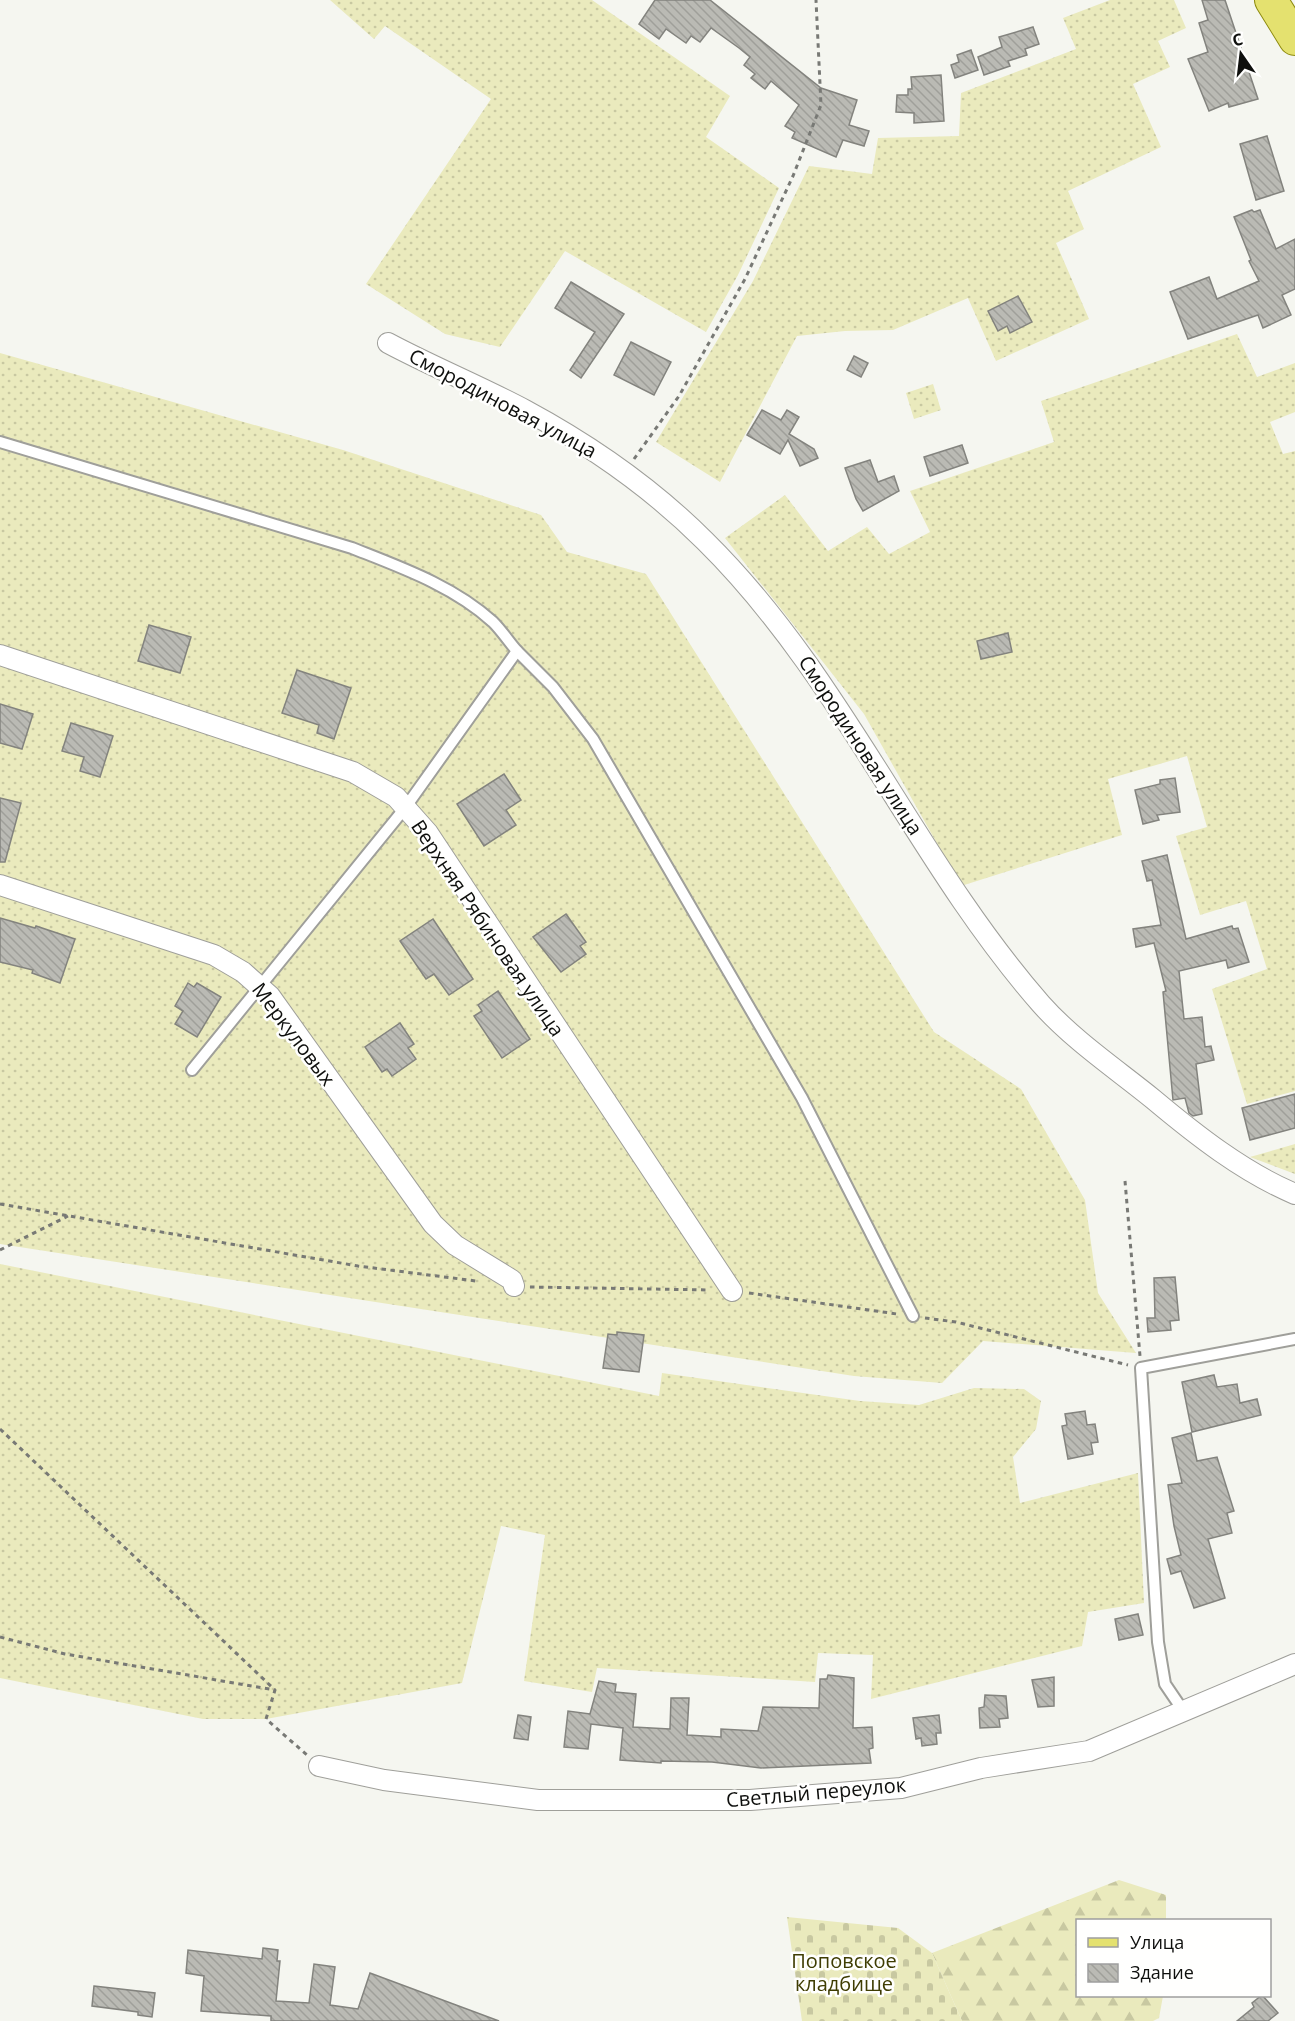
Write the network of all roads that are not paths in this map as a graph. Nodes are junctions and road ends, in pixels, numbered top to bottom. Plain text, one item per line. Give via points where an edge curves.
1 (1270, 0) edge
2 (1295, 39) edge
3 (388, 343) dead end
4 (0, 442) edge
5 (517, 651) junction
6 (0, 655) edge
7 (405, 808) junction
8 (0, 885) edge
9 (261, 988) junction
10 (192, 1070) dead end
11 (1295, 1194) edge
12 (514, 1286) road end
13 (732, 1291) road end
14 (913, 1316) road end
15 (1295, 1339) edge
16 (1295, 1664) edge
17 (1185, 1712) junction
18 (319, 1766) road end

1 - 2 main road
3 - 11 street, Смородиновая улица via 525,411 609,460 704,540 783,627 978,925 1043,1006 1191,1130 1269,1183
4 - 5 lane via 352,548 409,570 460,598 493,622
5 - 7 lane
5 - 14 lane via 553,687 599,749 802,1098
6 - 7 street, Верхняя Рябиновая улица via 353,772 396,797
7 - 9 lane
7 - 13 street, Верхняя Рябиновая улица via 428,833
8 - 9 street, Меркуловых via 214,955
9 - 10 lane
9 - 12 street, Меркуловых via 433,1224 455,1245 512,1280
15 - 17 lane via 1141,1368 1158,1642 1166,1684
16 - 17 street, Светлый переулок
17 - 18 street, Светлый переулок via 1089,1751 981,1768 901,1788 750,1800 538,1800 384,1780

